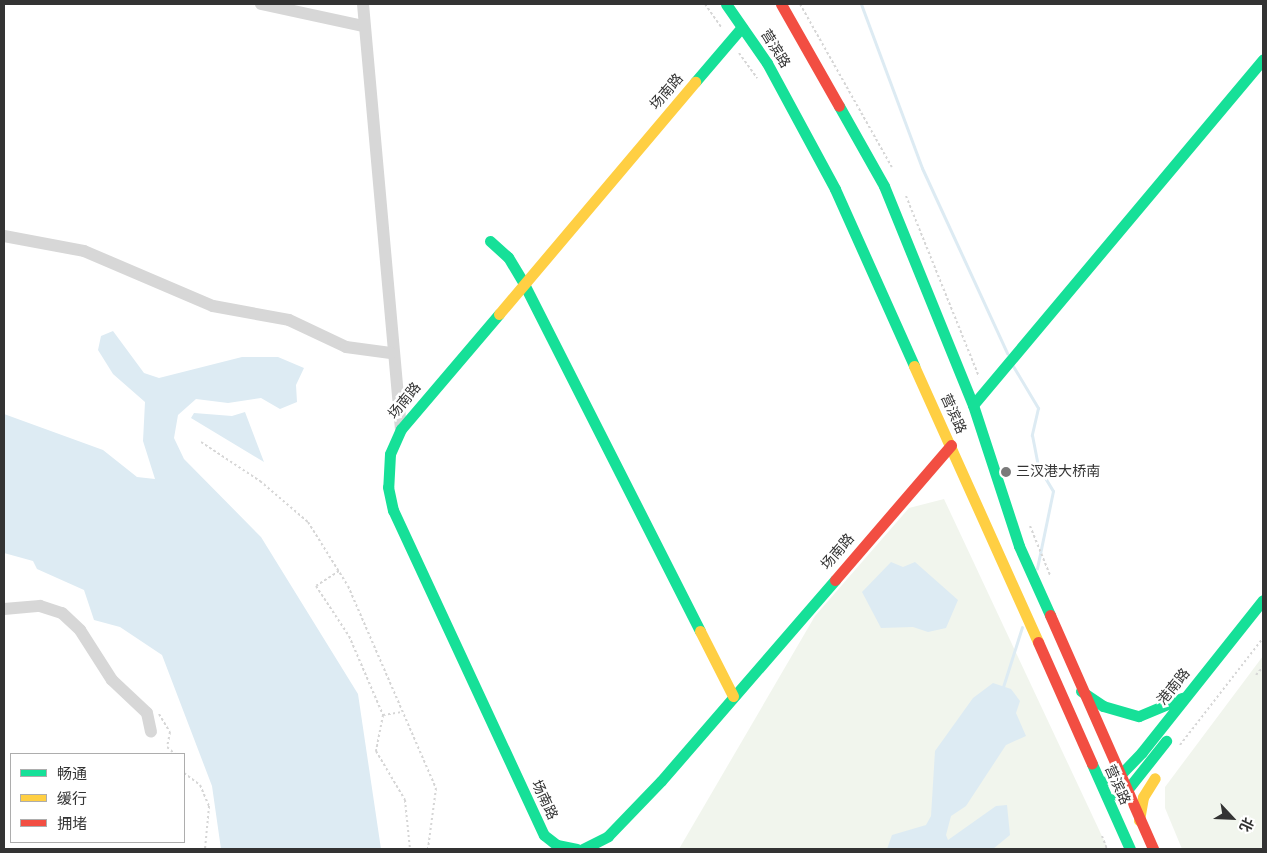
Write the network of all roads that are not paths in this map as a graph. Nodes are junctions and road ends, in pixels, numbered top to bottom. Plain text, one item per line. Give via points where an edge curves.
1 (261, 4) edge
2 (363, 4) edge
3 (726, 4) edge
4 (781, 4) edge
5 (364, 26) junction
6 (742, 27) junction
7 (1263, 60) edge
8 (852, 226) junction
9 (838, 233) dead end
10 (4, 236) edge
11 (490, 241) dead end
12 (523, 282) junction
13 (392, 353) junction
14 (973, 405) junction
15 (401, 429) junction
16 (951, 446) junction
17 (1263, 600) edge
18 (4, 609) edge
19 (1263, 619) edge
20 (1081, 690) junction
21 (1187, 695) junction
22 (733, 696) junction
23 (151, 732) dead end
24 (1121, 774) junction
25 (1155, 778) dead end
26 (1100, 784) junction
27 (1127, 790) junction
28 (1108, 800) junction
29 (1140, 820) junction
30 (577, 849) edge
31 (583, 849) edge
32 (1130, 849) edge
33 (1153, 849) edge

1 - 5 street
2 - 5 street
3 - 6 street, 营滨路
4 - 14 street, 营滨路 via 884,186
5 - 13 street
6 - 8 street, 营滨路 via 791,105
6 - 12 street, 场南路
7 - 14 street
8 - 9 street
8 - 16 street, 营滨路
10 - 13 street via 84,251 213,306 289,320 346,347
11 - 12 street via 508,257
12 - 15 street, 场南路
12 - 22 street
13 - 15 street
14 - 20 street, 营滨路 via 1019,546
15 - 30 street, 场南路 via 390,454 388,487 393,510 544,835 557,845
16 - 22 street, 场南路
16 - 26 street, 营滨路
17 - 21 street, 港南路
18 - 23 street via 40,606 62,612 80,630 112,680 147,713
19 - 27 street, 港南路
20 - 21 street via 1102,706 1139,716
20 - 24 street, 营滨路
21 - 24 street, 港南路
22 - 31 street, 场南路 via 608,836
24 - 26 street, 港南路
24 - 27 street, 营滨路
25 - 29 street via 1143,797
26 - 28 street, 营滨路
27 - 28 street, 港南路
27 - 29 street, 营滨路
28 - 32 street, 营滨路
29 - 33 street, 营滨路

